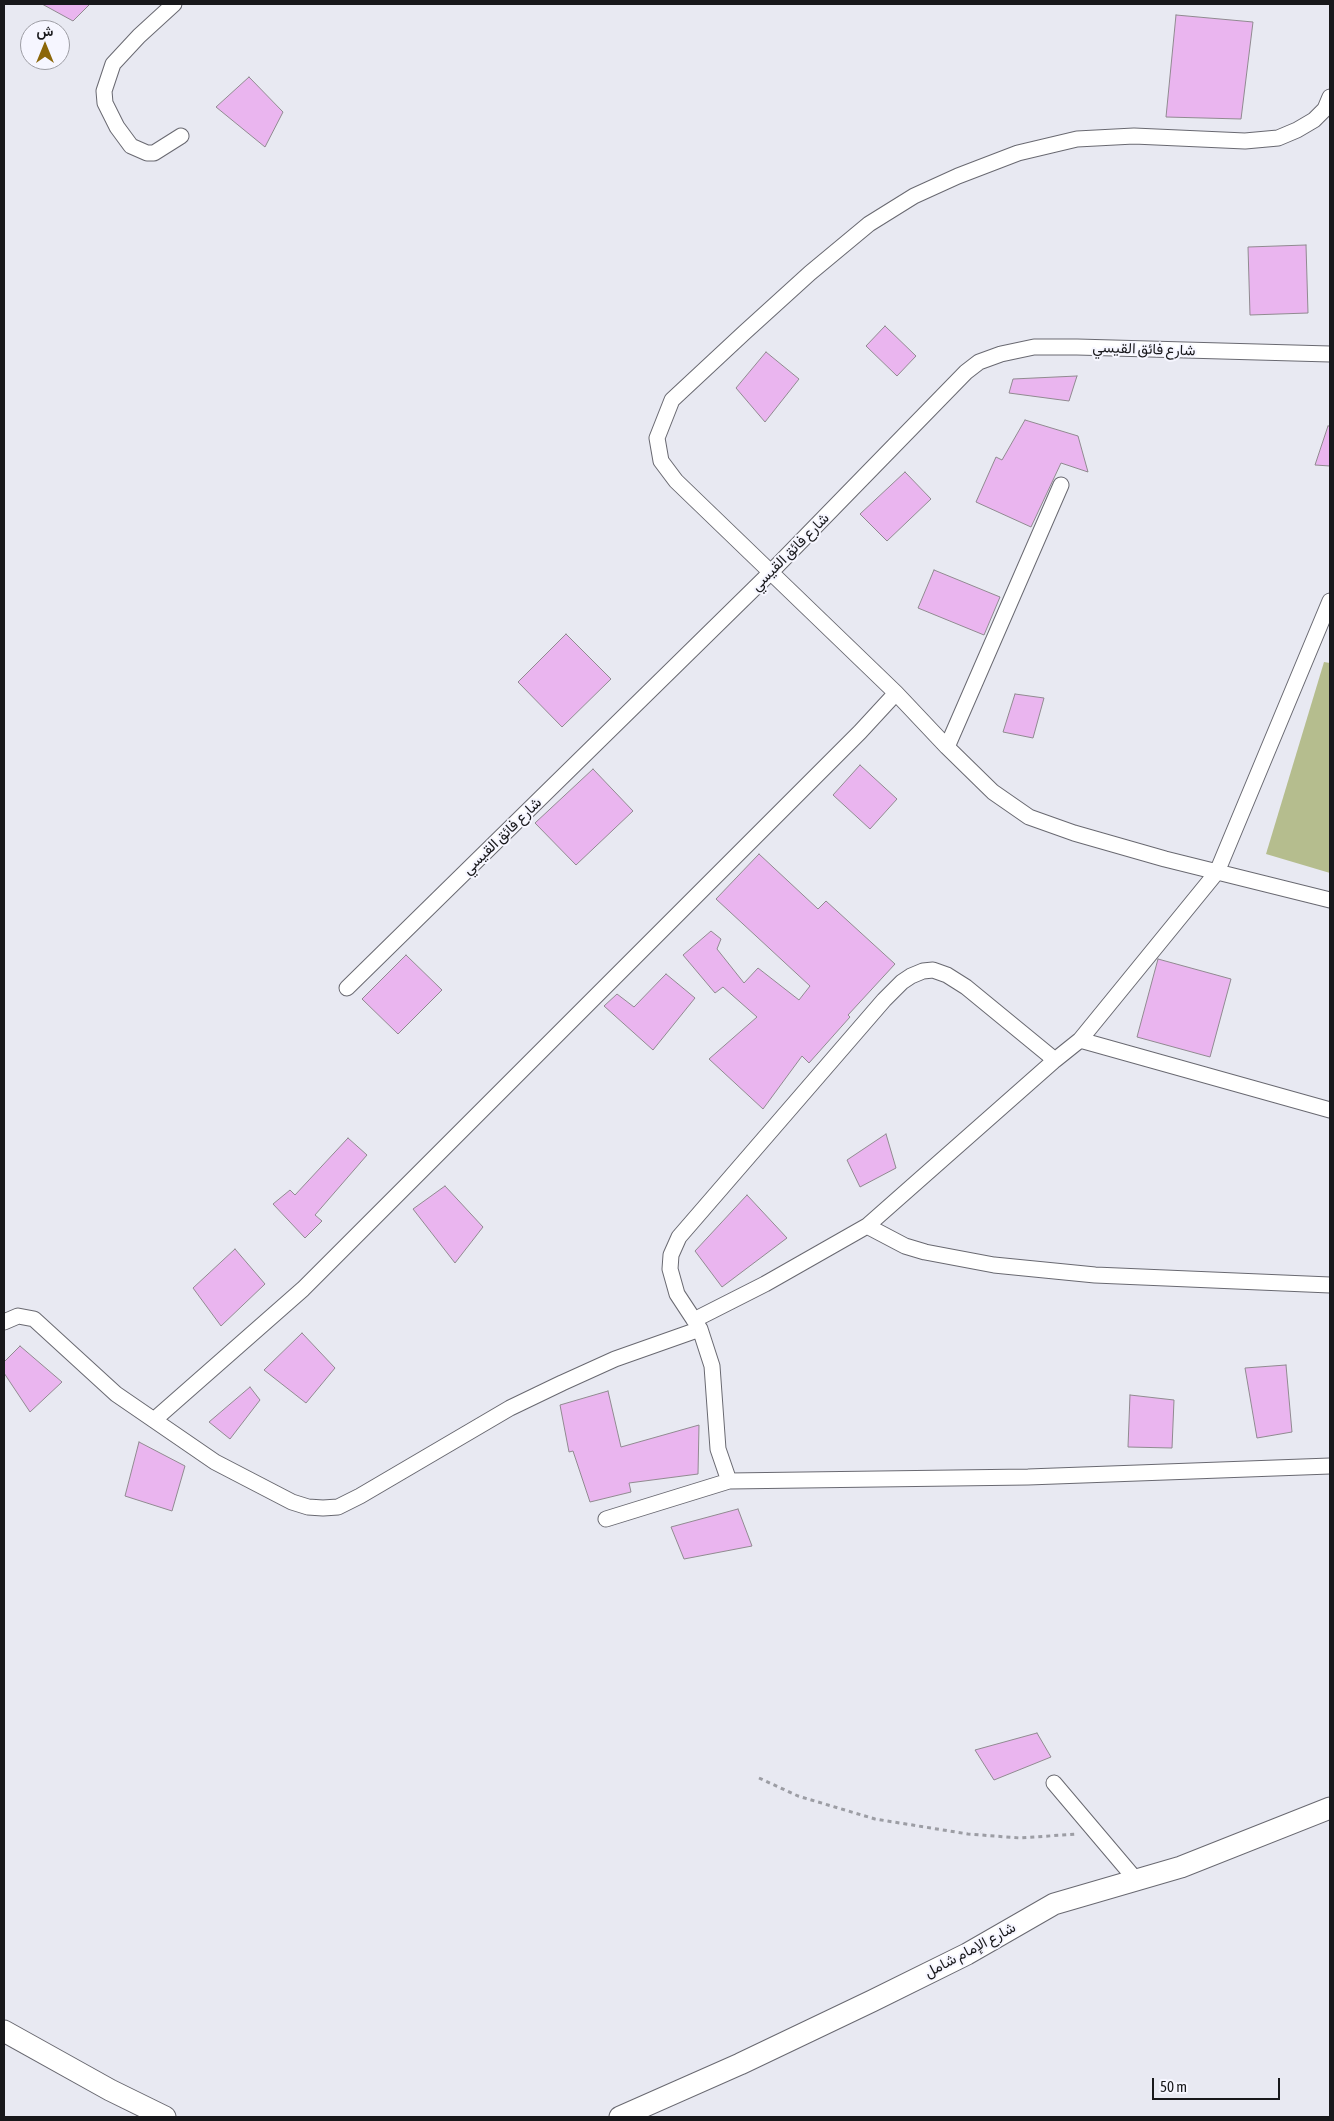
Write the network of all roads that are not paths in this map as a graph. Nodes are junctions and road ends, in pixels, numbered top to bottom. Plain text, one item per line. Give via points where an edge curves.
1 (174, 4) edge
2 (1330, 97) edge
3 (181, 136) dead end
4 (1330, 354) edge
5 (1061, 486) dead end
6 (770, 573) junction
7 (1330, 601) edge
8 (896, 693) junction
9 (946, 747) junction
10 (1217, 872) junction
11 (1330, 900) edge
12 (347, 988) dead end
13 (1080, 1040) junction
14 (1055, 1060) junction
15 (1330, 1110) edge
16 (867, 1226) junction
17 (1330, 1285) edge
18 (4, 1322) edge
19 (697, 1324) junction
20 (154, 1420) junction
21 (1330, 1466) edge
22 (729, 1481) junction
23 (606, 1519) dead end
24 (1054, 1783) dead end
25 (1330, 1808) edge
26 (1137, 1881) junction
27 (4, 2031) edge
28 (165, 2117) edge
29 (620, 2117) edge

1 - 3 street via 113,64 104,91 105,103 130,146 154,154
2 - 6 street via 1325,109 1314,120 1278,138 1245,141 1104,137 1077,139 1018,153 914,196 869,224 810,273 672,400 657,438 660,461 676,481
4 - 6 street, شارع فائق القيسي via 1034,347 979,362
5 - 9 street
6 - 8 street
6 - 12 street, شارع فائق القيسي
7 - 10 street
8 - 9 street
8 - 20 street via 303,1289
9 - 10 street via 994,792 1029,817 1074,833
10 - 11 street
10 - 13 street
13 - 14 street
13 - 15 street
14 - 16 street
14 - 19 street via 966,987 946,975 923,970 902,982 679,1237 671,1255 670,1268 677,1294
16 - 17 street via 896,1242 925,1252 994,1265 1096,1275
16 - 19 street
18 - 20 street via 18,1316 34,1319 116,1394
19 - 20 street via 510,1408 338,1507 308,1507 292,1502 215,1462
19 - 22 street via 713,1374 718,1449
21 - 22 street via 1028,1477
22 - 23 street
24 - 26 street
25 - 26 street, شارع الإمام شامل via 1204,1859
26 - 29 street, شارع الإمام شامل via 1054,1904 967,1954 872,2001
27 - 28 street

